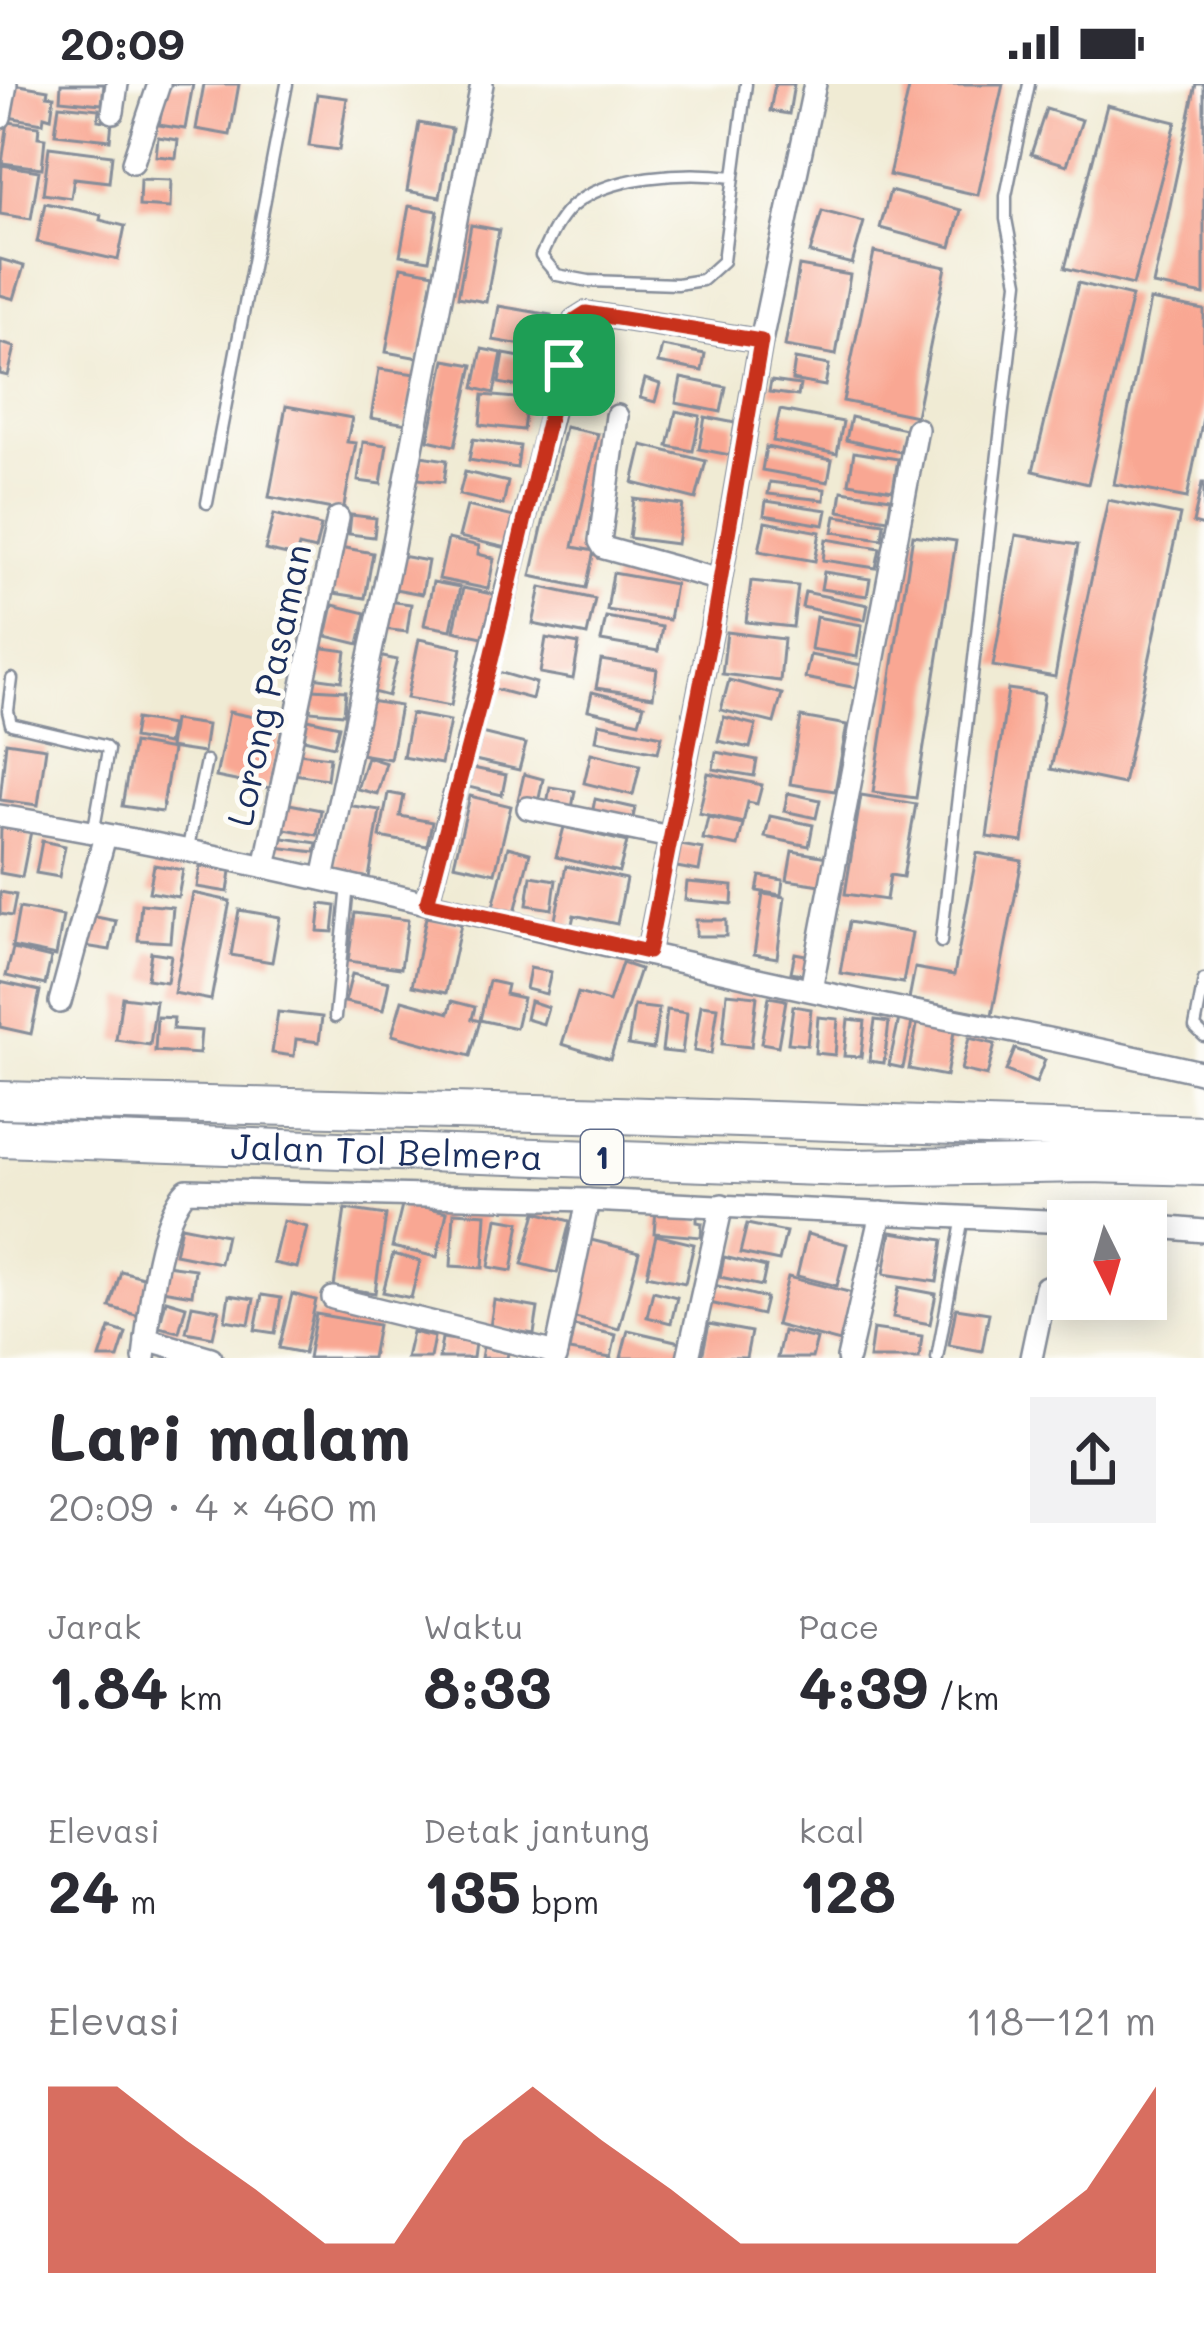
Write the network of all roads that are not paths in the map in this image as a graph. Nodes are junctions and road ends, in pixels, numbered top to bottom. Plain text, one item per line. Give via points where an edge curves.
1 (6, 84) edge
2 (117, 84) edge
3 (159, 84) edge
4 (287, 84) edge
5 (482, 84) edge
6 (746, 84) edge
7 (815, 84) edge
8 (1029, 84) edge
9 (112, 112) dead end
10 (0, 117) edge
11 (133, 162) dead end
12 (734, 177) junction
13 (761, 341) junction
14 (617, 416) dead end
15 (917, 429) dead end
16 (207, 503) dead end
17 (338, 518) dead end
18 (720, 580) junction
19 (12, 679) dead end
20 (206, 761) dead end
21 (528, 808) dead end
22 (0, 816) edge
23 (99, 835) junction
24 (670, 837) junction
25 (187, 852) junction
26 (265, 867) junction
27 (322, 879) junction
28 (348, 885) junction
29 (427, 903) junction
30 (940, 942) dead end
31 (648, 952) junction
32 (1204, 980) edge
33 (812, 990) junction
34 (60, 1003) dead end
35 (335, 1017) dead end
36 (1204, 1036) edge
37 (1204, 1072) edge
38 (0, 1100) edge
39 (1204, 1134) edge
40 (0, 1138) edge
41 (1204, 1167) edge
42 (588, 1200) junction
43 (722, 1205) junction
44 (881, 1213) junction
45 (963, 1217) junction
46 (1047, 1221) edge
47 (1167, 1228) edge
48 (1204, 1231) edge
49 (1046, 1287) dead end
50 (333, 1298) dead end
51 (145, 1349) edge
52 (555, 1355) edge
53 (211, 1358) edge
54 (688, 1358) edge
55 (848, 1358) edge
56 (937, 1358) edge
57 (1031, 1358) edge

1 - 10 street
2 - 9 street
3 - 11 street
4 - 16 lane
5 - 27 street
6 - 12 lane
7 - 13 street
8 - 30 lane via 1006,196 1018,282
12 - 12 lane via 723,261 702,280 589,281 557,275 541,256 574,204 632,179
13 - 18 street
13 - 29 street via 586,313 575,320
14 - 18 street via 604,548
15 - 33 street
17 - 26 street, Lorong Pasaman
18 - 24 street
19 - 23 lane via 11,724 108,751
20 - 25 lane
21 - 24 street
22 - 23 street
23 - 25 street
23 - 34 street
24 - 31 street
25 - 26 street
26 - 27 street
27 - 28 street
28 - 29 street
28 - 35 lane
29 - 31 street
31 - 33 street
32 - 36 lane via 1195,1027
33 - 37 street
38 - 39 highway, Jalan Tol Belmera / 1
40 - 41 highway, Jalan Tol Belmera / 1 via 849,1168
42 - 43 street
42 - 51 street via 187,1190 173,1210
42 - 52 street
43 - 44 street
43 - 54 street
44 - 45 street
44 - 55 street
45 - 46 street
45 - 56 lane
47 - 48 street
49 - 57 street
50 - 52 street
51 - 53 street

